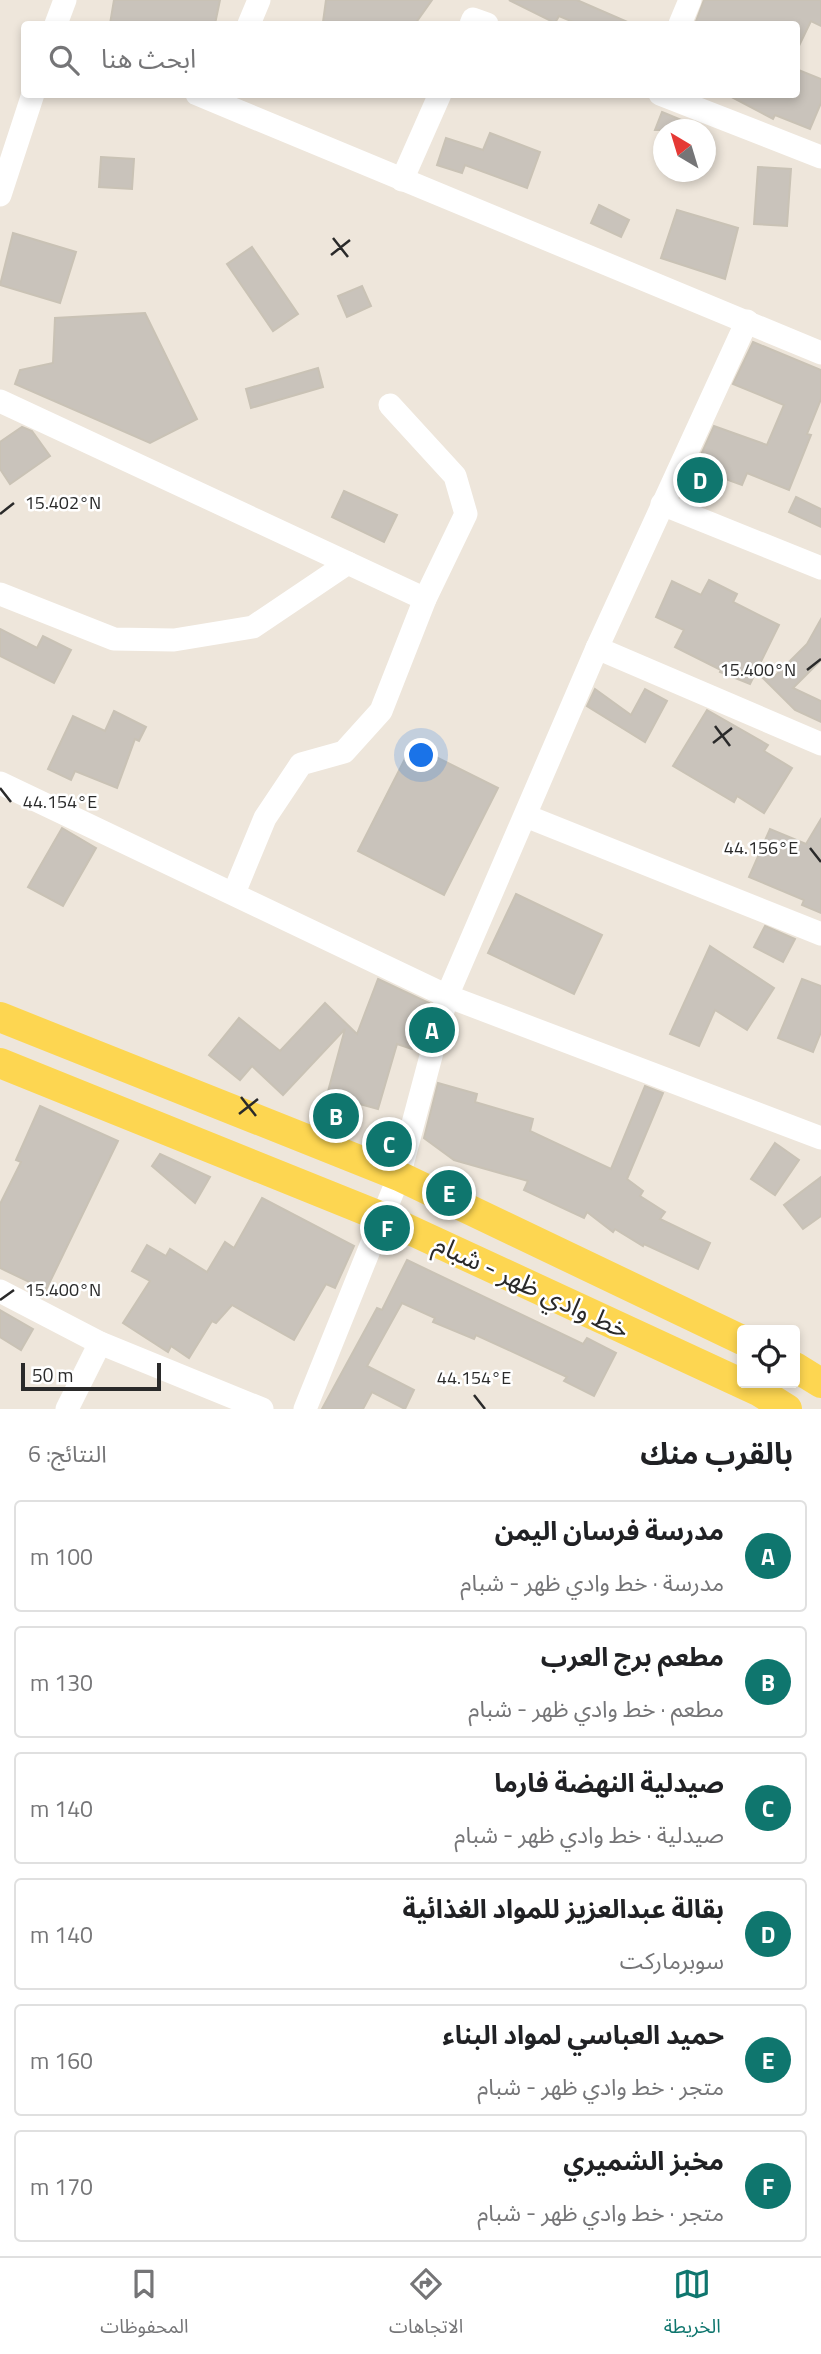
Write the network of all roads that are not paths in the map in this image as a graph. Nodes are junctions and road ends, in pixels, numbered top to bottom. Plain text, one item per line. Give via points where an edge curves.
1 (65, 0) edge
2 (259, 0) edge
3 (690, 0) edge
4 (57, 21) edge
5 (250, 21) edge
6 (681, 21) edge
7 (32, 98) edge
8 (438, 98) edge
9 (670, 98) edge
10 (220, 99) edge
11 (821, 157) edge
12 (402, 180) junction
13 (0, 195) edge
14 (747, 321) junction
15 (821, 353) edge
16 (0, 401) edge
17 (390, 405) dead end
18 (662, 504) junction
19 (348, 563) junction
20 (821, 568) edge
21 (0, 593) edge
22 (425, 599) junction
23 (597, 648) junction
24 (821, 744) edge
25 (0, 783) edge
26 (526, 816) junction
27 (236, 888) dead end
28 (821, 934) edge
29 (447, 996) junction
30 (0, 1017) edge
31 (0, 1063) edge
32 (821, 1138) edge
33 (399, 1176) junction
34 (382, 1217) junction
35 (0, 1291) edge
36 (737, 1338) edge
37 (100, 1343) junction
38 (800, 1370) edge
39 (821, 1383) edge
40 (67, 1409) edge
41 (262, 1409) edge
42 (304, 1409) edge
43 (787, 1409) edge

1 - 4 street
2 - 5 street
3 - 6 street
7 - 13 street
8 - 12 street
9 - 11 street
10 - 12 street
12 - 14 street
14 - 15 street
14 - 18 street
16 - 19 street
17 - 22 street via 455,476 466,514
18 - 20 street
18 - 23 street
19 - 21 street via 253,627 174,640 114,639
19 - 22 street
22 - 27 street via 381,711 344,752 301,764 265,818
23 - 24 street
23 - 26 street
25 - 29 street
26 - 28 street
26 - 29 street
29 - 32 street
29 - 33 street
30 - 33 main road, خط وادي ظهر - شبام
31 - 34 main road, خط وادي ظهر - شبام
33 - 34 street
33 - 36 main road, خط وادي ظهر - شبام
34 - 42 street
34 - 43 main road, خط وادي ظهر - شبام via 760,1392
35 - 37 street
37 - 40 street
37 - 41 street
38 - 39 main road

